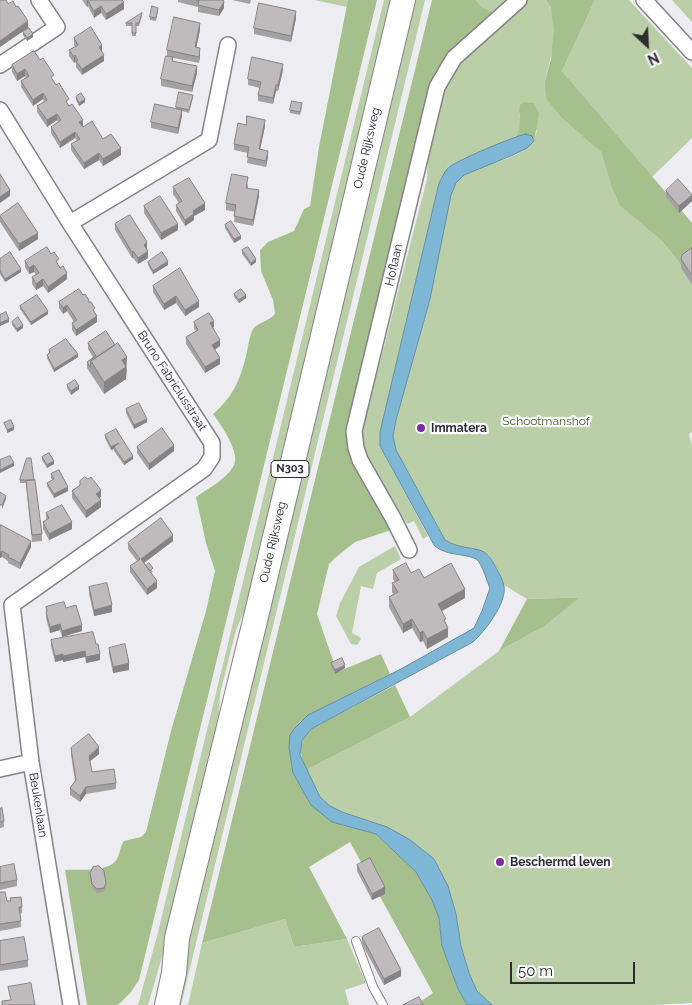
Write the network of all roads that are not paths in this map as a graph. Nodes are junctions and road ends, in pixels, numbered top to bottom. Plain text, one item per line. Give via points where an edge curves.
1 (39, 0) edge
2 (402, 0) edge
3 (519, 0) edge
4 (644, 0) edge
5 (228, 45) dead end
6 (692, 52) edge
7 (0, 65) edge
8 (0, 110) edge
9 (70, 223) junction
10 (408, 550) dead end
11 (6, 602) edge
12 (31, 762) junction
13 (0, 769) edge
14 (177, 938) junction
15 (356, 941) dead end
16 (71, 1005) edge
17 (154, 1005) edge
18 (167, 1005) edge
19 (383, 1005) edge

1 - 7 street via 57,28
2 - 14 main road, Oude Rijksweg / N303
3 - 10 street, Hoflaan via 454,58 437,87 354,431 360,460
4 - 6 street
5 - 9 street via 209,140
8 - 9 street, Bruno Fabriciusstraat
9 - 11 street, Bruno Fabriciusstraat via 212,443 212,457 204,469
11 - 12 street, Beukenlaan
12 - 13 street
12 - 16 street, Beukenlaan
14 - 17 main road, Oude Rijksweg / N303 via 164,968
14 - 18 main road, Oude Rijksweg / N303
15 - 19 lane

